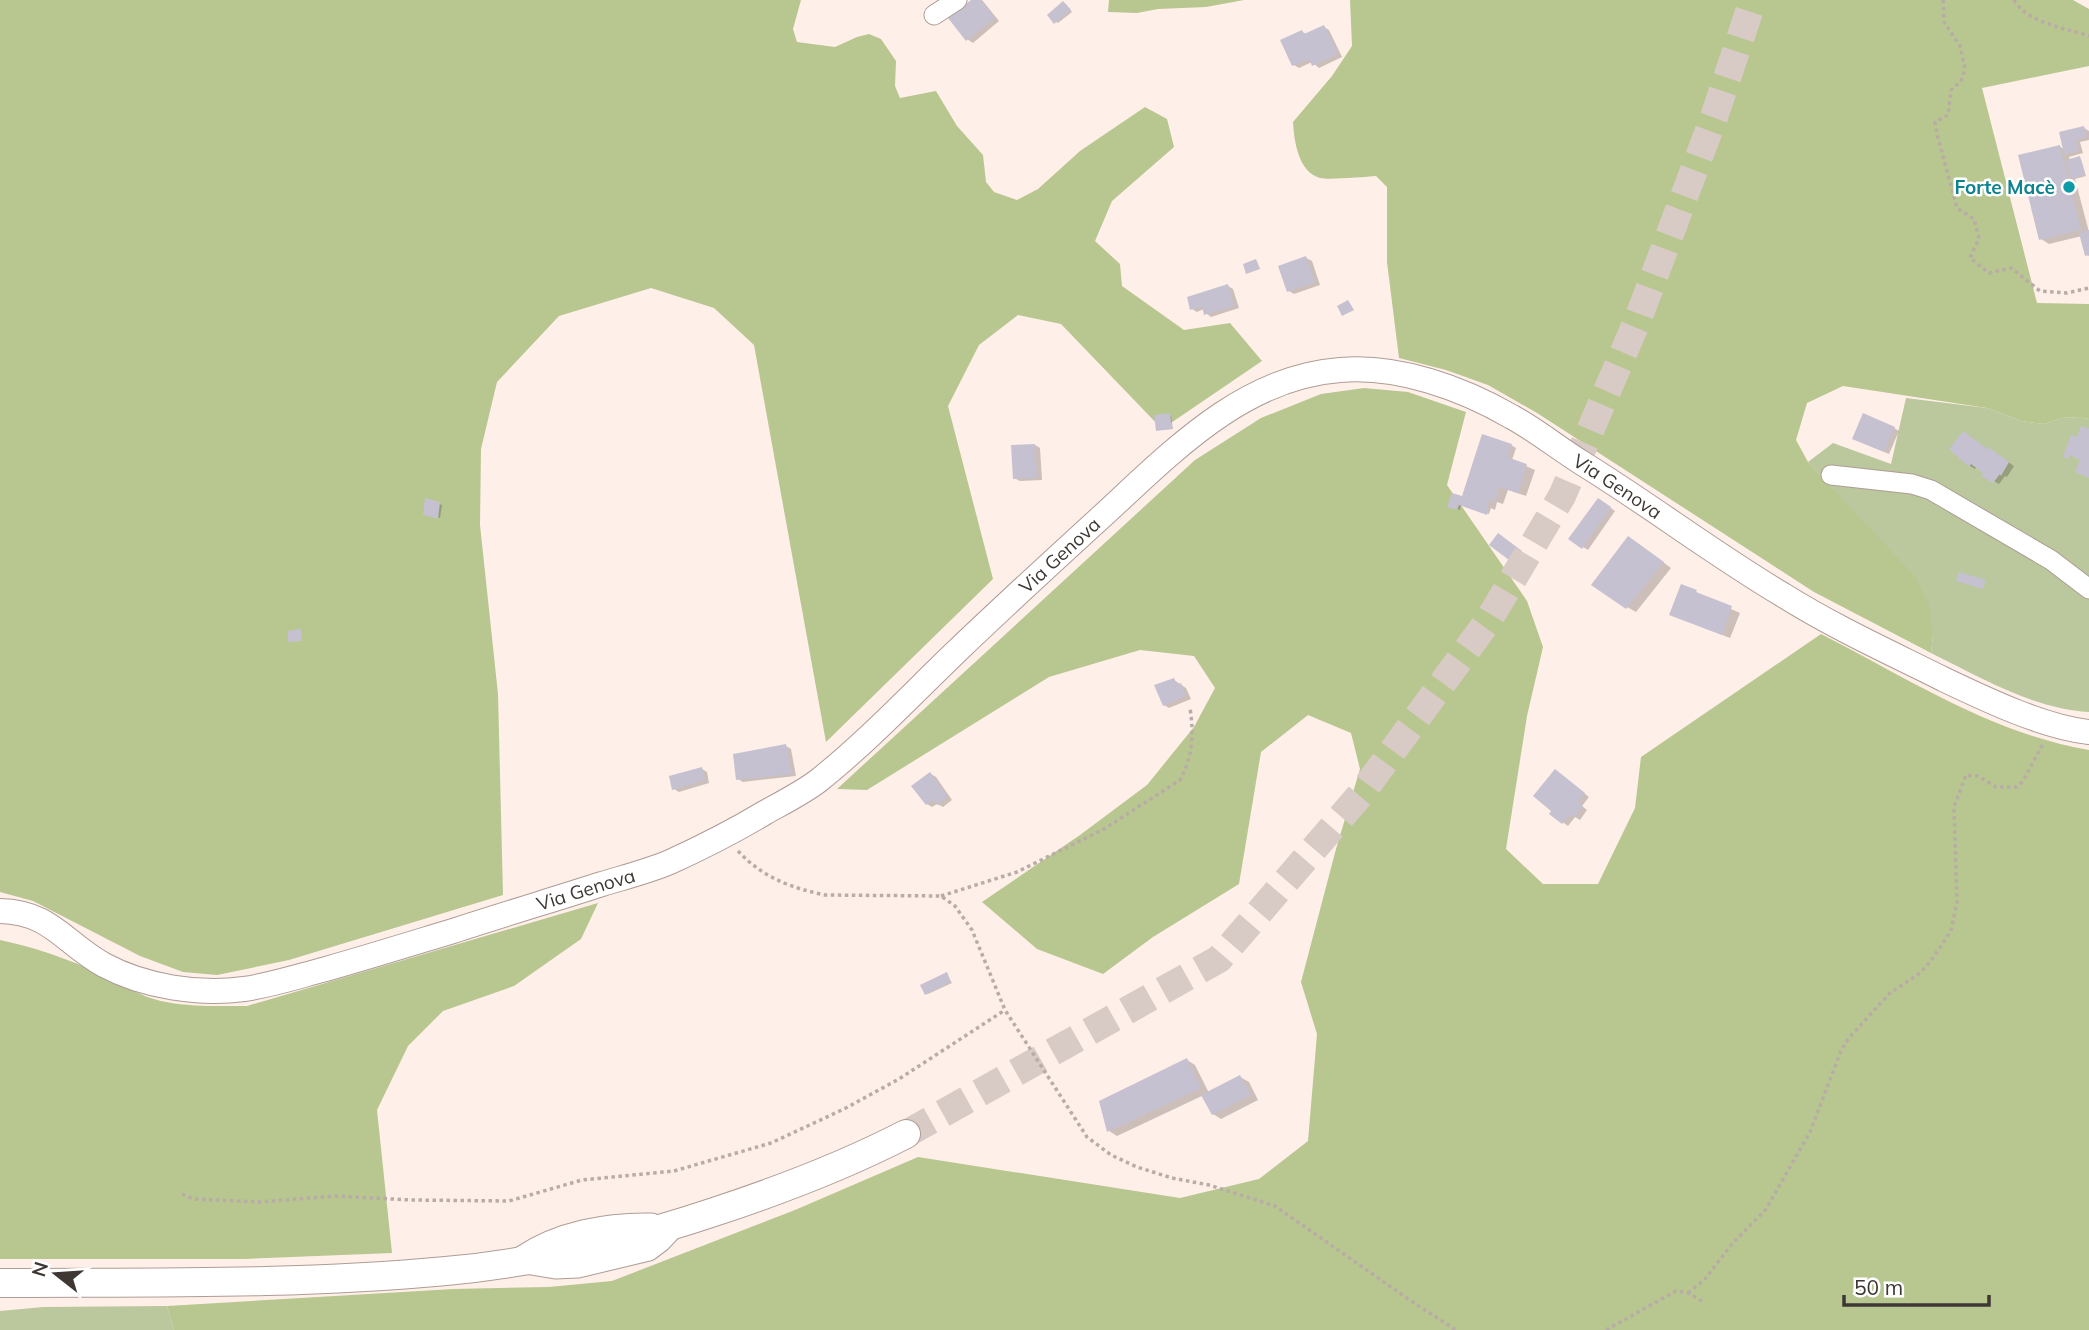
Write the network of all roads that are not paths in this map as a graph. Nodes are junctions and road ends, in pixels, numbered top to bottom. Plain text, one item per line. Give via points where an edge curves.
1 (957, 0) edge
2 (934, 15) dead end
3 (1831, 475) dead end
4 (2089, 589) edge
5 (2089, 732) edge
6 (11, 912) edge
7 (906, 1134) tunnel mouth
8 (0, 1283) edge

1 - 2 street
3 - 4 street via 1931,490 2051,560
5 - 6 main road, Via Genova via 2054,725 1958,686 1816,614 1514,418 1475,398 1382,371 1339,370 1297,377 1210,421 813,785 666,864 348,963 245,989 209,992 125,974 102,964 39,918
7 - 8 highway via 801,1182 678,1224 513,1262 447,1271 270,1282

